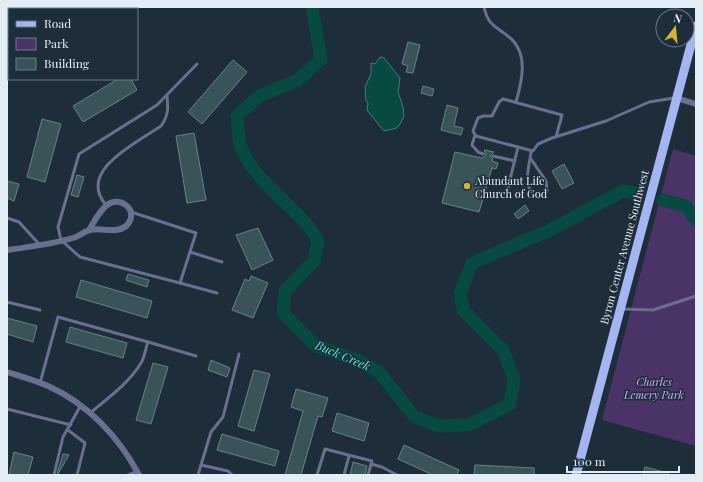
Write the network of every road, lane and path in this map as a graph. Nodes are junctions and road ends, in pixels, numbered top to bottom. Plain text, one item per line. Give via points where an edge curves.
1 (484, 7) edge
2 (696, 26) edge
3 (197, 64) dead end
4 (167, 95) junction
5 (676, 98) junction
6 (516, 102) junction
7 (696, 104) edge
8 (475, 135) junction
9 (556, 137) junction
10 (518, 147) junction
11 (531, 150) junction
12 (483, 154) dead end
13 (494, 156) dead end
14 (531, 159) junction
15 (514, 161) junction
16 (507, 192) dead end
17 (106, 205) junction
18 (131, 212) junction
19 (7, 218) edge
20 (90, 230) junction
21 (61, 240) junction
22 (39, 244) junction
23 (7, 250) edge
24 (190, 252) junction
25 (222, 262) dead end
26 (180, 283) junction
27 (217, 293) dead end
28 (696, 296) edge
29 (7, 302) edge
30 (620, 309) junction
31 (40, 310) dead end
32 (148, 342) junction
33 (239, 354) dead end
34 (196, 356) dead end
35 (7, 372) edge
36 (40, 383) junction
37 (81, 405) junction
38 (7, 409) edge
39 (90, 413) junction
40 (71, 425) junction
41 (68, 430) junction
42 (349, 456) junction
43 (371, 464) junction
44 (201, 465) junction
45 (138, 473) edge
46 (54, 475) edge
47 (77, 475) edge
48 (128, 475) edge
49 (198, 475) edge
50 (232, 475) edge
51 (317, 475) edge
52 (344, 475) edge
53 (368, 475) edge
54 (397, 475) edge
55 (576, 475) edge

1 - 6 lane via 489,21 510,38 520,52 522,78
2 - 5 main road, Byron Center Avenue Southwest
3 - 4 lane
4 - 17 lane via 168,111 161,126 113,159 99,178 96,188
4 - 21 lane via 157,105 79,154 58,227
5 - 7 street
5 - 9 lane via 649,102 606,121
5 - 30 main road, Byron Center Avenue Southwest
6 - 8 lane via 503,99 492,116 478,118 473,131
6 - 9 lane via 562,115
8 - 10 lane
8 - 12 lane via 472,145
9 - 11 lane via 538,144 533,151
10 - 11 lane
10 - 15 lane
11 - 14 lane
13 - 15 lane
14 - 14 lane via 527,181 533,194 544,195 547,190 546,181
15 - 16 lane
17 - 18 street via 116,201 122,202
17 - 20 street
18 - 20 street via 127,225 119,229
18 - 24 lane via 196,233
19 - 22 lane via 18,222
20 - 21 street
21 - 22 street
21 - 26 lane via 80,257
22 - 23 street
24 - 25 lane
24 - 26 lane
26 - 27 lane
28 - 30 lane via 652,310
29 - 31 lane
30 - 55 main road, Byron Center Avenue Southwest
32 - 34 lane
32 - 36 lane via 58,317
32 - 39 lane via 141,363 125,383
33 - 44 lane via 223,417 211,432
35 - 36 street
36 - 37 street via 48,385
37 - 39 street
37 - 40 lane
38 - 40 lane
39 - 45 street via 121,445
40 - 41 lane
41 - 46 lane
41 - 47 lane via 84,443
42 - 43 lane via 372,461
42 - 51 lane via 325,449
42 - 52 lane
43 - 53 lane
43 - 54 lane
44 - 49 lane
44 - 50 lane via 228,471
45 - 48 lane

